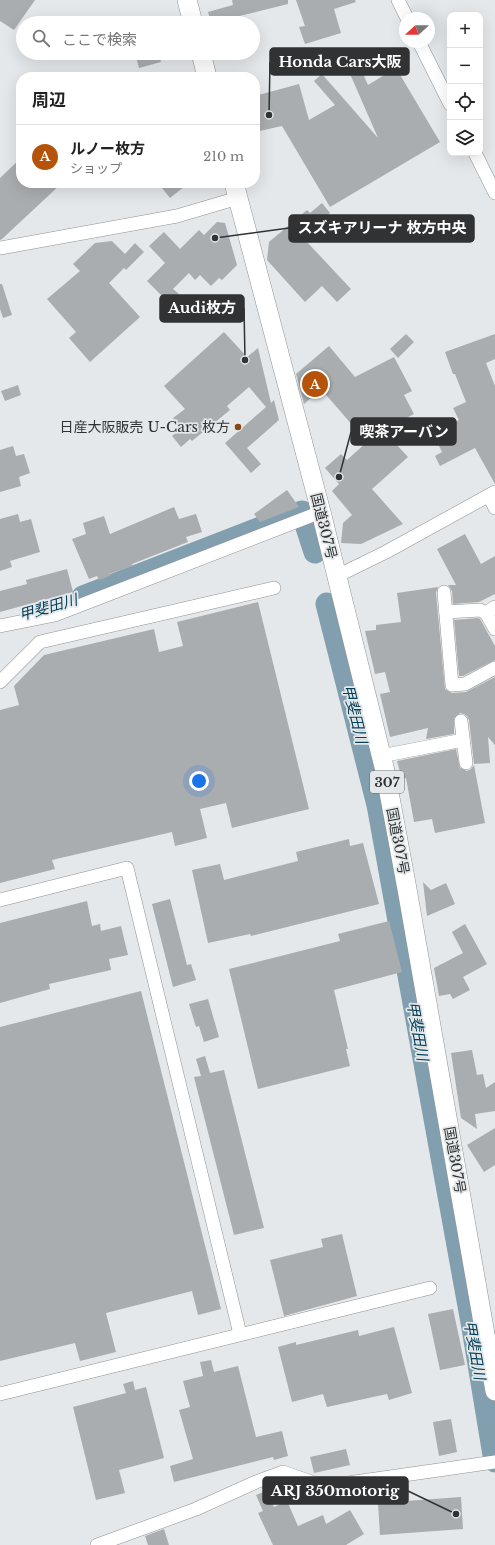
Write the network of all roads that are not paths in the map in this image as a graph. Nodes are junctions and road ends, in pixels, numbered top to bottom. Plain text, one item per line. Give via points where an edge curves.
1 (187, 0) edge
2 (398, 0) edge
3 (404, 12) edge
4 (191, 16) edge
5 (422, 48) edge
6 (203, 60) edge
7 (206, 72) edge
8 (447, 98) edge
9 (476, 156) edge
10 (236, 191) edge
11 (495, 193) edge
12 (0, 248) edge
13 (492, 494) edge
14 (495, 508) edge
15 (310, 517) junction
16 (337, 576) junction
17 (274, 588) dead end
18 (444, 592) dead end
19 (490, 610) edge
20 (446, 612) junction
21 (0, 626) edge
22 (495, 629) edge
23 (495, 668) edge
24 (0, 682) edge
25 (461, 721) dead end
26 (463, 740) junction
27 (381, 756) junction
28 (466, 763) dead end
29 (0, 900) edge
30 (430, 1288) dead end
31 (240, 1334) junction
32 (495, 1391) edge
33 (0, 1394) edge
34 (495, 1462) edge
35 (97, 1545) edge

1 - 4 highway
2 - 3 street
5 - 8 street
6 - 7 highway
9 - 11 street
10 - 12 street via 177,216
10 - 15 highway, 国道307号 / 307
13 - 14 street
13 - 16 street
15 - 16 highway, 国道307号 / 307
15 - 21 street via 55,615
16 - 27 highway, 国道307号 / 307
17 - 24 street via 40,642
18 - 20 street
19 - 20 street
19 - 22 street
20 - 23 street via 452,685 465,684
25 - 26 street
26 - 27 street
26 - 28 street
27 - 32 highway, 国道307号 / 307 via 407,889
29 - 31 street via 127,868
30 - 31 street
31 - 33 street
34 - 35 street via 348,1483 314,1483 283,1472 196,1509

